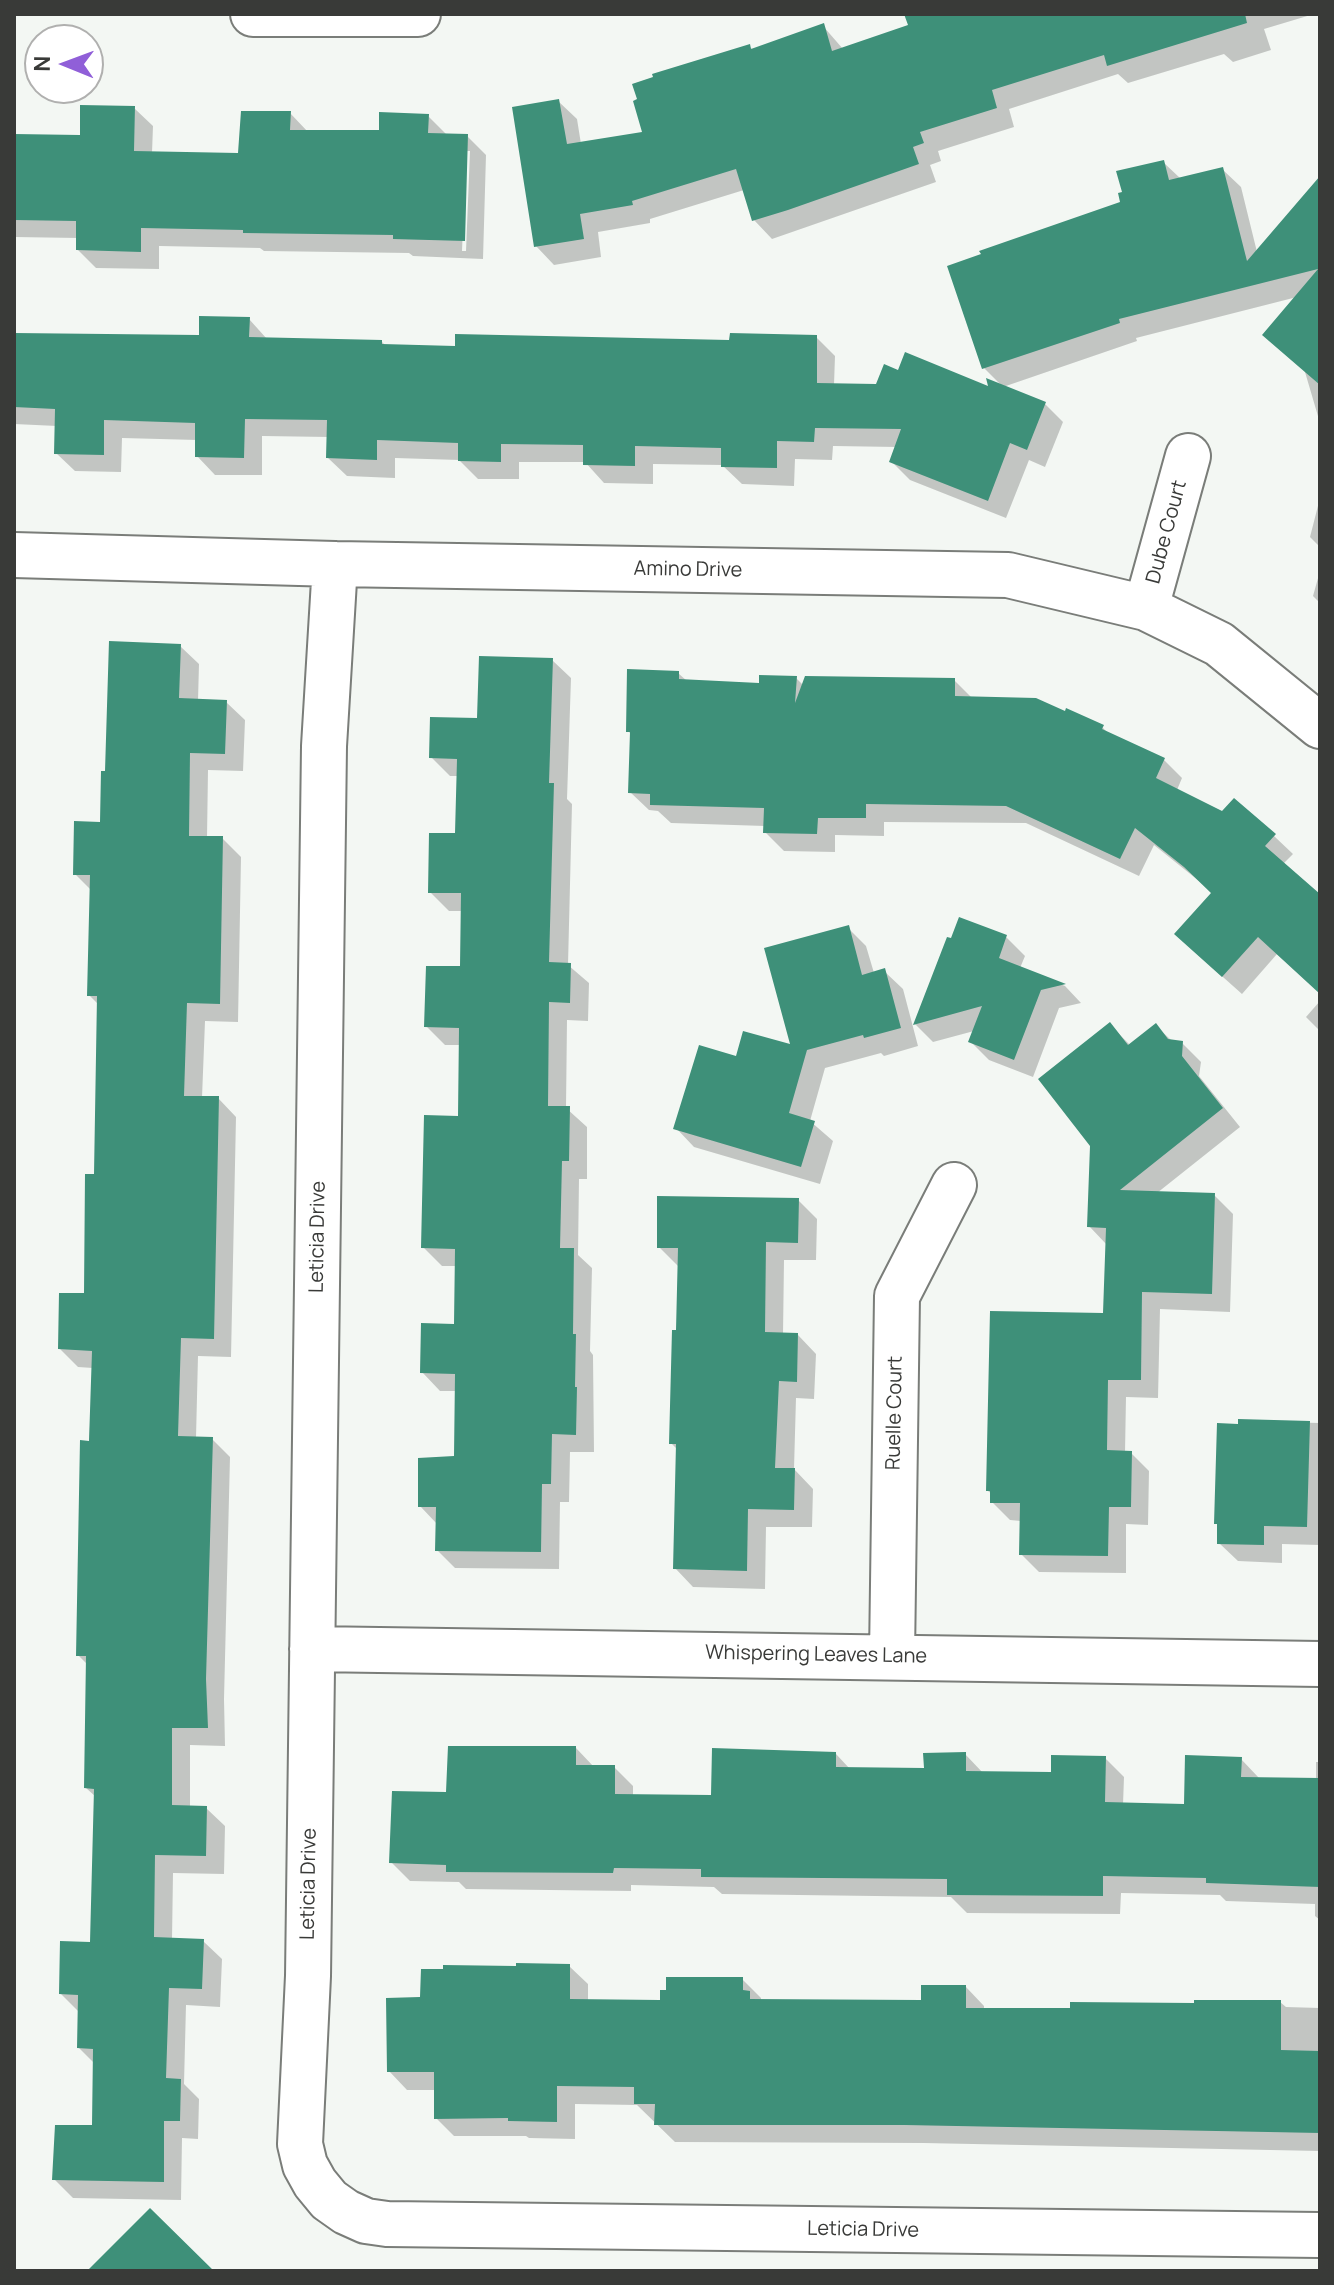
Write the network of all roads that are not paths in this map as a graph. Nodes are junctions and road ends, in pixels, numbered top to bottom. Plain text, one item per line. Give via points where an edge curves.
1 (253, 14) edge
2 (418, 14) edge
3 (300, 15) edge
4 (1188, 456) dead end
5 (14, 555) edge
6 (335, 564) junction
7 (1146, 608) junction
8 (1320, 726) edge
9 (954, 1185) dead end
10 (312, 1649) junction
11 (892, 1656) junction
12 (1320, 1664) edge
13 (1320, 2235) edge

1 - 3 street
2 - 3 street
4 - 7 street, Dube Court
5 - 6 street, Amino Drive
6 - 7 street, Amino Drive via 1008,575
6 - 10 street, Leticia Drive via 324,746
7 - 8 street, Amino Drive via 1219,644
9 - 11 street, Ruelle Court via 897,1296
10 - 11 street, Whispering Leaves Lane
10 - 13 street, Leticia Drive via 300,2144 315,2183 346,2212 387,2224
11 - 12 street, Whispering Leaves Lane

